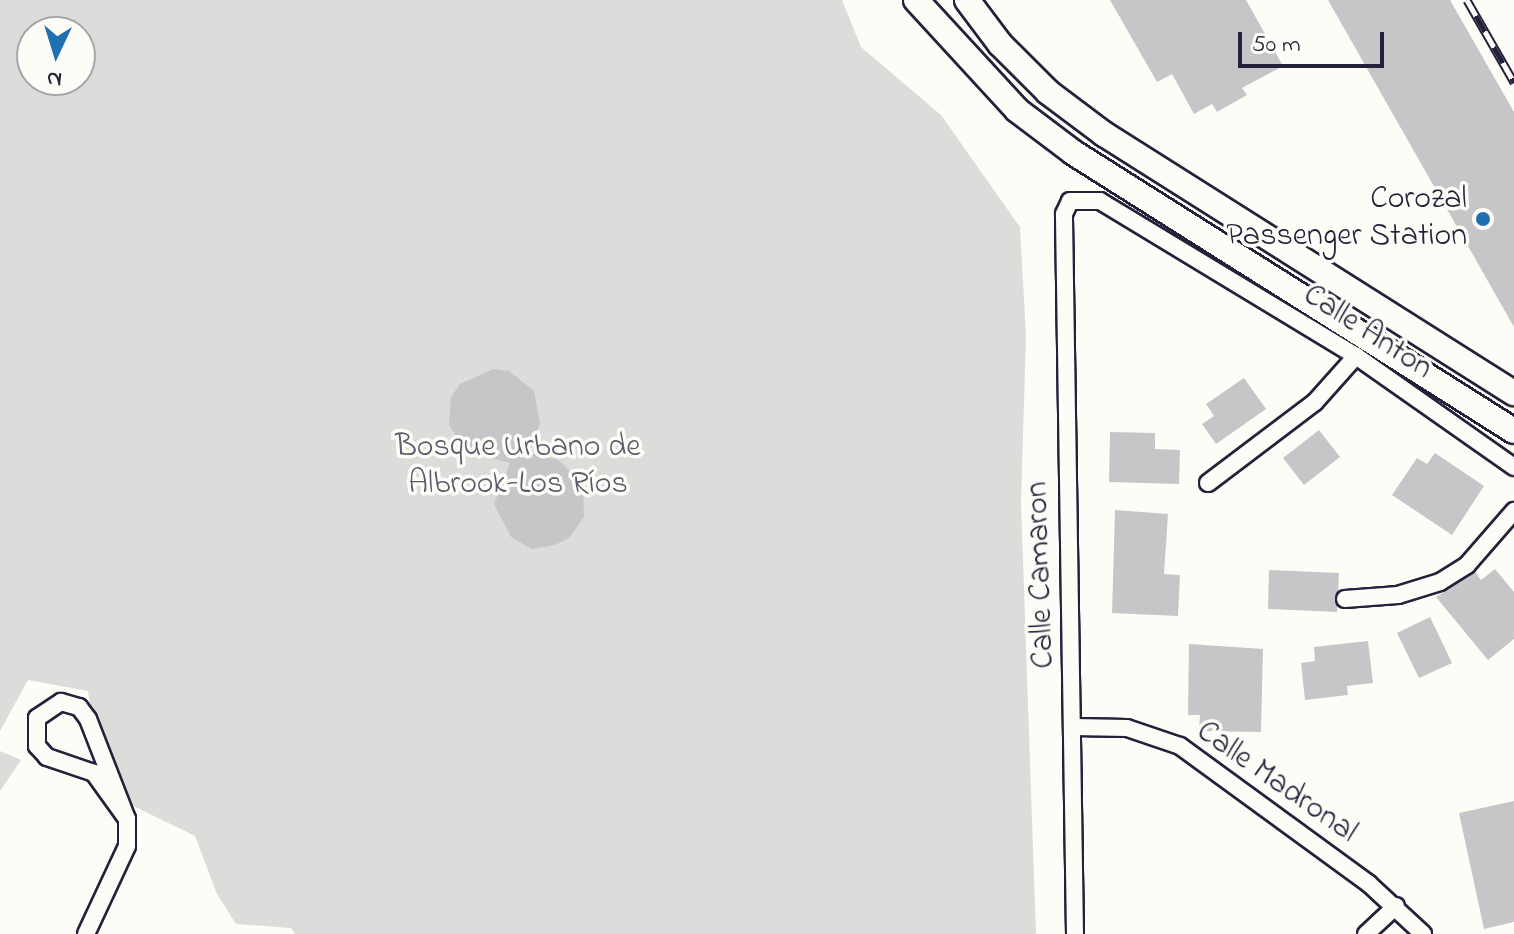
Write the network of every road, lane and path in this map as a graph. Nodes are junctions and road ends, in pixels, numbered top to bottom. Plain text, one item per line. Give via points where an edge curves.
1 (916, 0) edge
2 (967, 0) edge
3 (1064, 214) joint
4 (1356, 356) junction
5 (1514, 393) edge
6 (1514, 431) edge
7 (1514, 467) edge
8 (1208, 483) dead end
9 (1514, 511) edge
10 (1345, 599) dead end
11 (1074, 727) junction
12 (127, 819) junction
13 (1396, 906) junction
14 (86, 934) edge
15 (1075, 934) edge
16 (1366, 934) edge
17 (1423, 934) edge

1 - 6 main road via 1017,110 1074,153
2 - 5 main road via 1000,44 1048,92 1104,134
3 - 4 street, Calle Anton via 1070,201 1100,201
3 - 11 street, Calle Camaron
4 - 7 street, Calle Anton
4 - 8 street via 1315,402
9 - 10 street via 1467,565 1440,582 1398,595
11 - 13 street, Calle Madronal via 1127,728 1180,746
11 - 15 street, Calle Camaron
12 - 12 street via 94,773 41,752 34,727 43,710 61,702 84,711
12 - 14 street via 127,846
13 - 16 street
13 - 17 street, Calle Madronal

